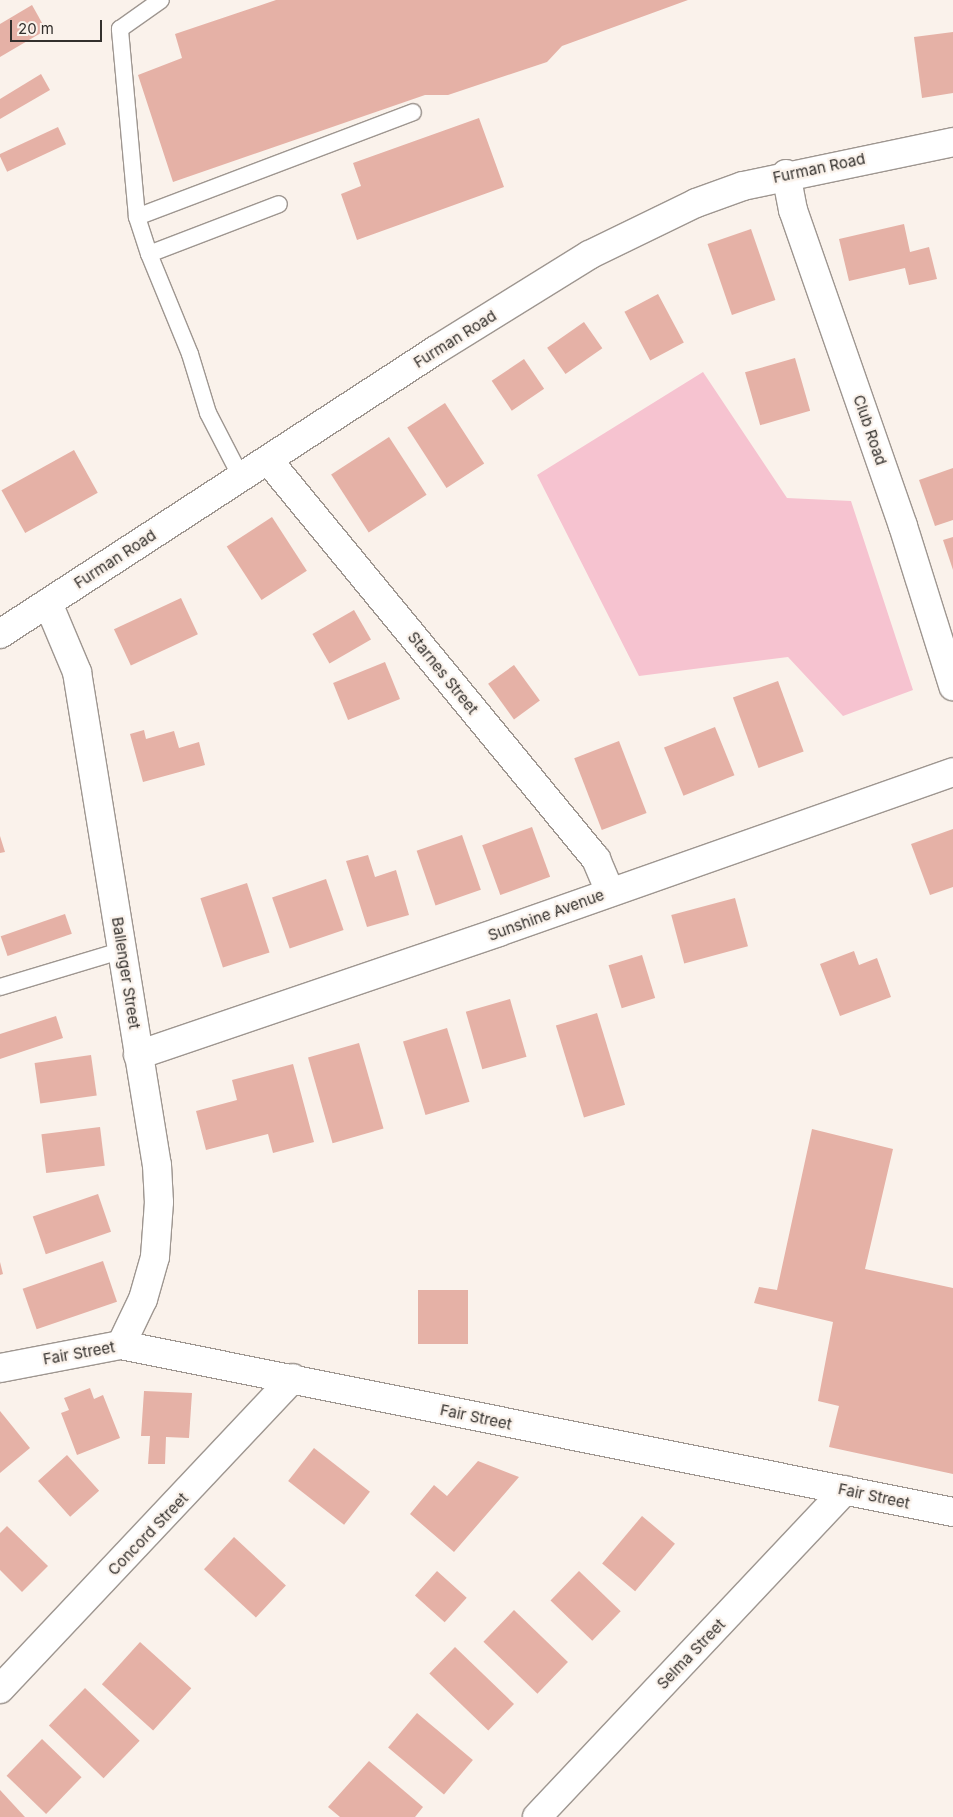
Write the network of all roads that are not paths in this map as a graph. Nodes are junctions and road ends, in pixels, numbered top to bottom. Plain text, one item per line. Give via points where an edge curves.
1 (161, 0) edge
2 (412, 112) dead end
3 (953, 142) edge
4 (786, 174) junction
5 (279, 204) dead end
6 (138, 217) junction
7 (149, 254) junction
8 (268, 460) junction
9 (241, 477) junction
10 (48, 603) junction
11 (0, 634) edge
12 (953, 686) edge
13 (953, 772) edge
14 (610, 892) junction
15 (123, 950) junction
16 (0, 987) edge
17 (138, 1055) junction
18 (121, 1344) junction
19 (0, 1368) edge
20 (293, 1378) junction
21 (845, 1490) junction
22 (953, 1512) edge
23 (0, 1689) edge
24 (537, 1817) edge

1 - 6 lane via 120,29
2 - 6 lane
3 - 4 street, Furman Road
4 - 8 street, Furman Road via 696,203 589,255
4 - 12 street, Club Road via 793,210 903,526
5 - 7 lane
6 - 7 lane
7 - 9 lane via 190,354 208,413
8 - 9 street, Furman Road
8 - 14 street, Starnes Street via 596,859
9 - 10 street, Furman Road
10 - 11 street, Furman Road
10 - 15 street, Ballenger Street via 77,672
13 - 14 street, Sunshine Avenue
14 - 17 street, Sunshine Avenue
15 - 16 lane
15 - 17 street, Ballenger Street
17 - 18 street, Ballenger Street via 158,1165 159,1202 150,1276
18 - 19 street, Fair Street
18 - 20 street, Fair Street
20 - 21 street, Fair Street
20 - 23 street, Concord Street via 274,1402
21 - 22 street, Fair Street
21 - 24 street, Selma Street

